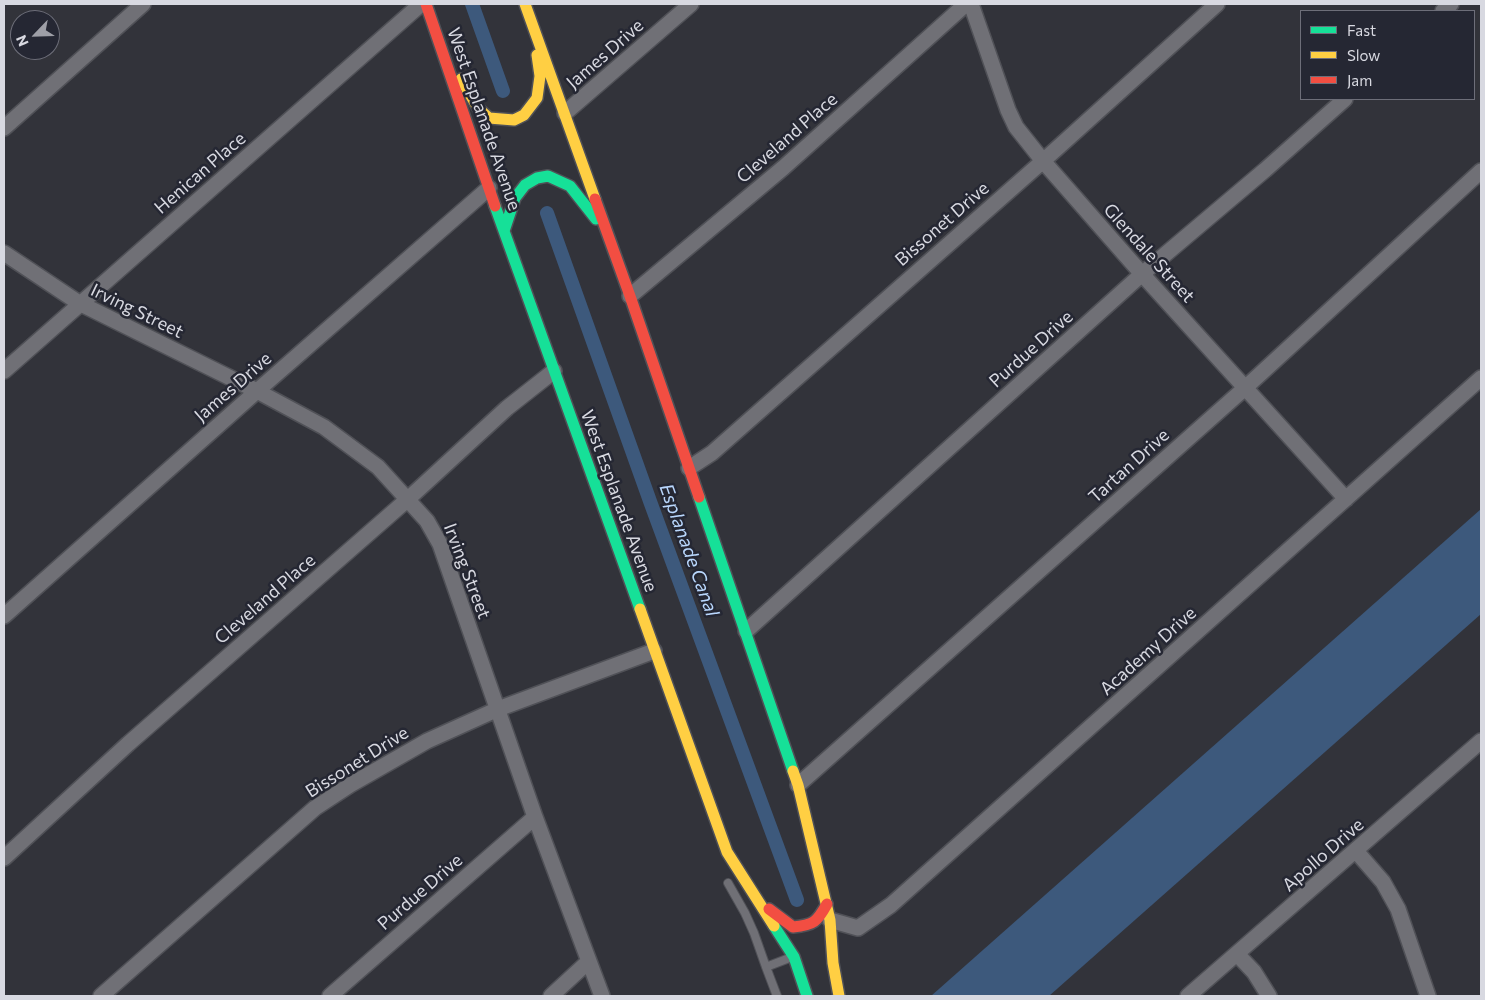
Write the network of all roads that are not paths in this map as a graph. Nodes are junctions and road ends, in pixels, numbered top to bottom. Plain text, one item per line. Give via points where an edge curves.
1 (143, 4) edge
2 (421, 4) edge
3 (426, 4) edge
4 (525, 4) edge
5 (691, 4) edge
6 (966, 4) edge
7 (971, 4) edge
8 (1217, 4) edge
9 (535, 30) junction
10 (440, 43) junction
11 (1344, 100) edge
12 (566, 113) junction
13 (4, 128) edge
14 (1043, 161) junction
15 (1481, 171) edge
16 (489, 188) junction
17 (504, 232) junction
18 (606, 232) junction
19 (4, 253) edge
20 (1142, 274) junction
21 (630, 296) junction
22 (79, 304) junction
23 (4, 371) edge
24 (554, 372) junction
25 (1481, 378) edge
26 (1245, 388) junction
27 (257, 390) junction
28 (689, 468) junction
29 (408, 499) junction
30 (1346, 499) junction
31 (4, 616) edge
32 (746, 631) junction
33 (654, 651) junction
34 (498, 710) junction
35 (1480, 744) edge
36 (798, 785) junction
37 (535, 816) junction
38 (1356, 851) junction
39 (4, 858) edge
40 (728, 883) dead end
41 (756, 898) junction
42 (827, 904) junction
43 (830, 920) junction
44 (1237, 954) junction
45 (794, 957) junction
46 (589, 961) junction
47 (766, 967) junction
48 (101, 996) edge
49 (330, 996) edge
50 (551, 996) edge
51 (602, 996) edge
52 (777, 996) edge
53 (807, 996) edge
54 (839, 996) edge
55 (1188, 996) edge
56 (1269, 996) edge
57 (1428, 996) edge

1 - 13 street
2 - 22 street, Henican Place
3 - 10 main road, West Esplanade Avenue
4 - 9 main road
5 - 12 street, James Drive
6 - 21 street, Cleveland Place via 783,168
7 - 14 street, Glendale Street via 1008,110 1016,127
8 - 14 street, Bissonet Drive
9 - 10 main road via 540,76 537,98 524,115 514,120 489,118 478,108
9 - 12 main road
10 - 16 main road, West Esplanade Avenue
11 - 20 street, Purdue Drive
12 - 18 main road
14 - 20 street, Glendale Street
14 - 28 street, Bissonet Drive via 712,453
15 - 26 street, Tartan Drive
16 - 17 main road, West Esplanade Avenue
16 - 27 street, James Drive
17 - 18 main road via 516,198 525,185 548,176 570,186
17 - 24 main road, West Esplanade Avenue
18 - 21 main road
19 - 22 street, Irving Street
20 - 26 street, Glendale Street
20 - 32 street, Purdue Drive
21 - 28 main road
22 - 23 street, Henican Place
22 - 27 street, Irving Street
24 - 29 street, Cleveland Place via 507,408
24 - 33 main road, West Esplanade Avenue
25 - 30 street, Academy Drive
26 - 30 street, Glendale Street
26 - 36 street, Tartan Drive
27 - 29 street, Irving Street via 324,427 378,467
27 - 31 street, James Drive
28 - 32 main road
29 - 34 street, Irving Street via 427,521 440,544
29 - 39 street, Cleveland Place via 128,744
30 - 43 street, Academy Drive via 891,905 858,928
32 - 36 main road
33 - 34 street, Bissonet Drive
33 - 41 main road, West Esplanade Avenue via 727,852
34 - 37 street, Irving Street
34 - 48 street, Bissonet Drive via 427,741 315,808
35 - 38 street, Apollo Drive
36 - 42 main road
37 - 46 street, Irving Street
37 - 49 street, Purdue Drive
38 - 44 street, Apollo Drive
38 - 57 street via 1382,882 1398,909
40 - 47 lane via 748,920
41 - 42 main road via 794,927 811,926
41 - 45 main road, West Esplanade Avenue
42 - 43 main road
43 - 54 main road via 832,964
44 - 55 street, Apollo Drive
44 - 56 street via 1254,972
45 - 47 lane
45 - 53 main road, West Esplanade Avenue
46 - 50 street
46 - 51 street, Irving Street
47 - 52 lane

